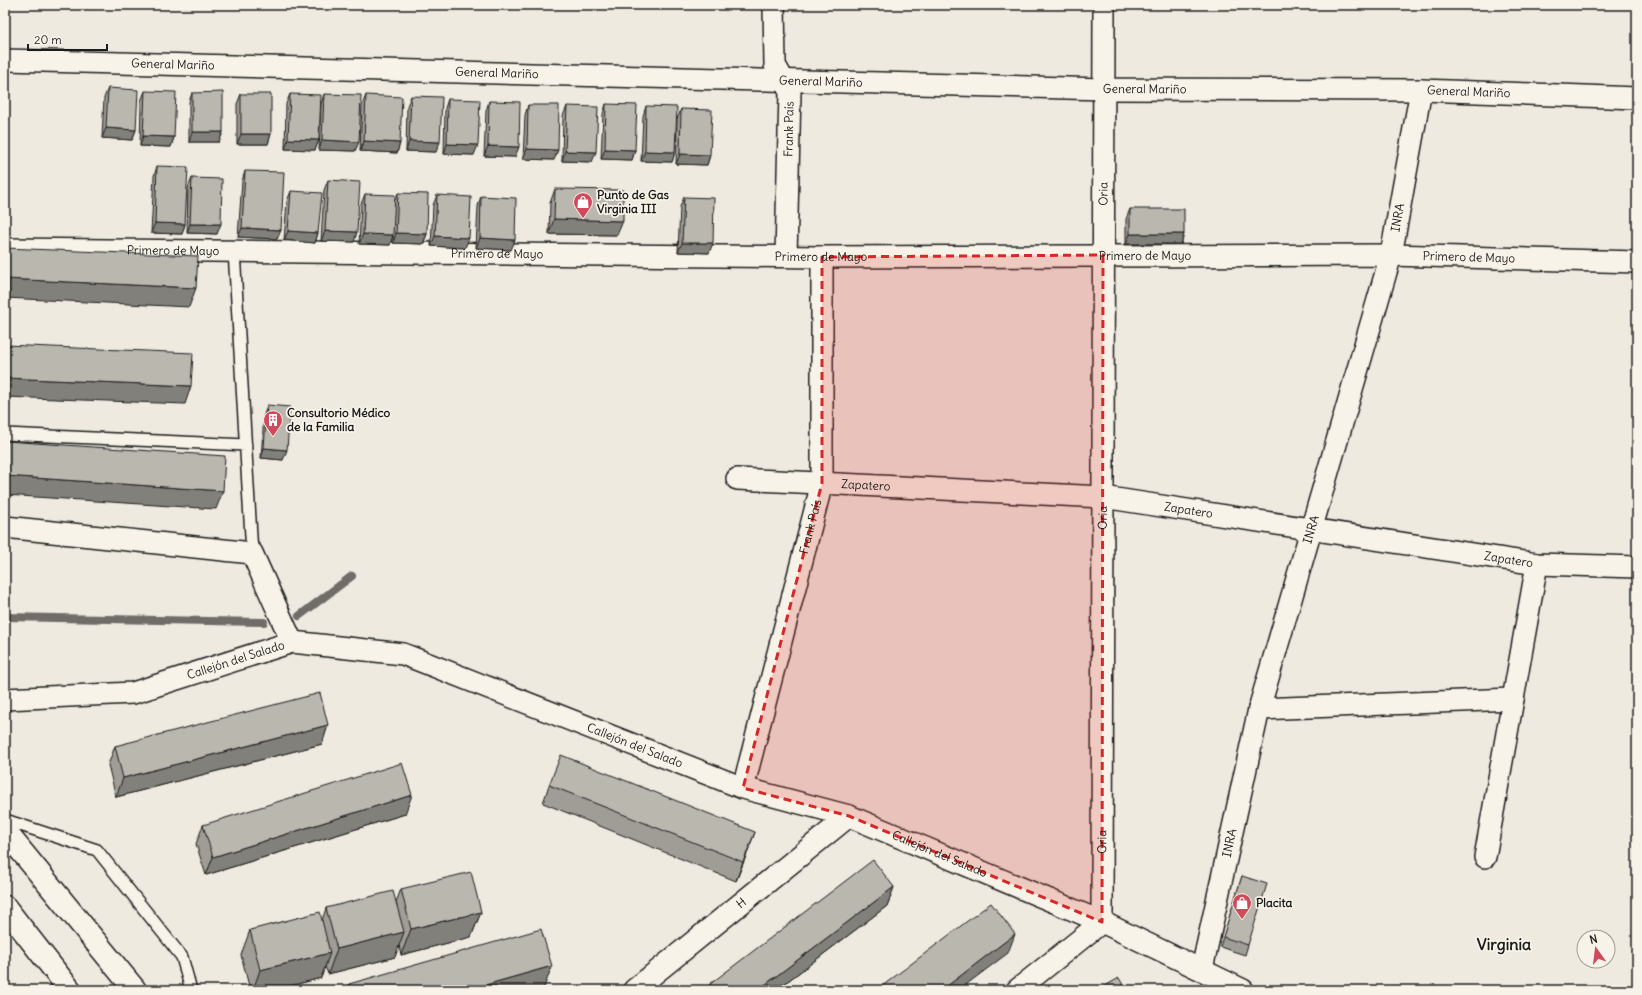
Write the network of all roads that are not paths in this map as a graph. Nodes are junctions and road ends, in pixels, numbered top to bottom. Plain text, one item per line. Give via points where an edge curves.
1 (774, 5) edge
2 (1104, 5) edge
3 (5, 60) edge
4 (783, 79) junction
5 (1104, 88) junction
6 (1421, 90) junction
7 (1637, 98) edge
8 (5, 249) edge
9 (234, 251) junction
10 (1103, 255) junction
11 (1391, 255) junction
12 (786, 256) junction
13 (822, 257) junction
14 (1637, 262) edge
15 (5, 434) edge
16 (246, 445) junction
17 (737, 479) dead end
18 (822, 483) junction
19 (1103, 497) junction
20 (5, 527) edge
21 (1312, 528) junction
22 (252, 553) junction
23 (1536, 564) junction
24 (1637, 567) edge
25 (292, 642) junction
26 (5, 699) edge
27 (1513, 699) junction
28 (1259, 709) junction
29 (744, 788) junction
30 (849, 816) junction
31 (5, 820) edge
32 (5, 831) edge
33 (1485, 857) dead end
34 (5, 907) edge
35 (1102, 922) junction
36 (1202, 969) junction
37 (1023, 988) edge
38 (70, 990) edge
39 (135, 990) edge
40 (191, 990) edge
41 (634, 990) edge
42 (1243, 990) edge

1 - 4 street, Frank País via 776,66
2 - 5 street, Oria
3 - 4 street, General Mariño
4 - 5 street, General Mariño
4 - 12 street, Frank País via 790,92
5 - 6 street, General Mariño
5 - 10 street, Oria
6 - 7 street, General Mariño
6 - 11 street, INRA
8 - 9 street, Primero de Mayo
9 - 12 street, Primero de Mayo
9 - 16 lane
10 - 11 street, Primero de Mayo
10 - 13 street, Primero de Mayo
10 - 19 street, Oria
11 - 14 street, Primero de Mayo
11 - 21 street, INRA
12 - 13 street, Primero de Mayo
13 - 18 street, Frank País
15 - 16 lane
16 - 22 lane
17 - 18 street, Zapatero
18 - 19 street, Zapatero
18 - 29 street, Frank País
19 - 21 street, Zapatero
19 - 35 street, Oria
20 - 22 street
21 - 23 street, Zapatero
21 - 28 street, INRA
22 - 25 street
23 - 24 street, Zapatero
23 - 27 street
25 - 26 street, Callejón del Salado via 133,693
25 - 29 street, Callejón del Salado via 403,654
27 - 28 street
27 - 33 street
28 - 36 street, INRA
29 - 30 street, Callejón del Salado
30 - 35 street, Callejón del Salado
30 - 41 street, H
31 - 40 lane via 97,850 182,957
32 - 39 highway
34 - 38 highway
35 - 36 street, Callejón del Salado
35 - 37 street
36 - 42 street, Callejón del Salado

